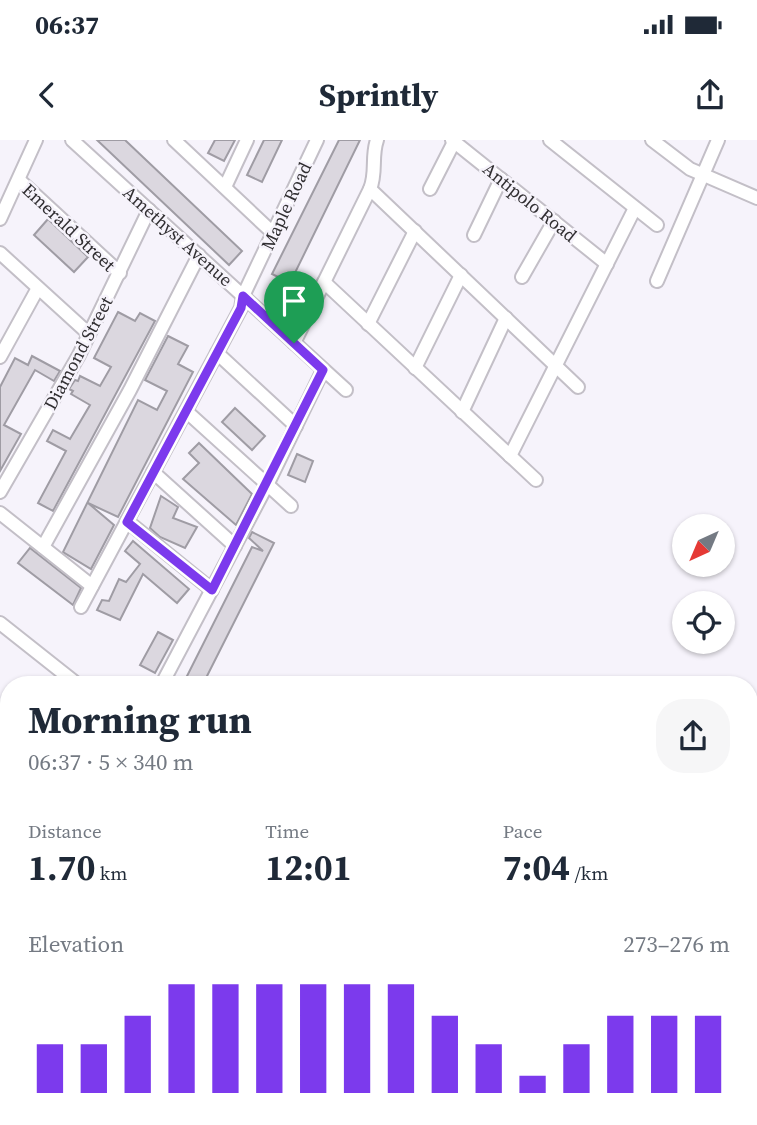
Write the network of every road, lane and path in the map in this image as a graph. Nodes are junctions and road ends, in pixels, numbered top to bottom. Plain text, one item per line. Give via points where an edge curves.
1 (36, 140) edge
2 (72, 140) edge
3 (247, 140) edge
4 (317, 140) edge
5 (377, 140) edge
6 (550, 140) edge
7 (652, 140) edge
8 (719, 140) edge
9 (176, 141) edge
10 (453, 141) edge
11 (703, 175) junction
12 (501, 179) junction
13 (19, 180) junction
14 (225, 187) junction
15 (370, 189) junction
16 (430, 190) dead end
17 (757, 198) edge
18 (635, 208) junction
19 (149, 210) junction
20 (0, 219) edge
21 (554, 221) junction
22 (657, 225) dead end
23 (415, 231) junction
24 (273, 233) junction
25 (474, 235) dead end
26 (0, 253) edge
27 (200, 255) junction
28 (607, 264) junction
29 (120, 273) junction
30 (461, 275) junction
31 (522, 277) dead end
32 (657, 281) dead end
33 (324, 282) junction
34 (38, 288) junction
35 (243, 296) junction
36 (506, 318) junction
37 (368, 324) junction
38 (89, 334) junction
39 (294, 343) junction
40 (217, 353) junction
41 (0, 357) edge
42 (555, 366) junction
43 (415, 368) junction
44 (323, 370) junction
45 (578, 387) dead end
46 (346, 390) dead end
47 (186, 411) junction
48 (462, 412) junction
49 (296, 426) junction
50 (510, 456) junction
51 (153, 472) junction
52 (536, 480) dead end
53 (267, 485) junction
54 (0, 492) edge
55 (291, 506) dead end
56 (0, 513) edge
57 (127, 522) junction
58 (235, 546) junction
59 (43, 547) junction
60 (92, 586) junction
61 (212, 590) junction
62 (81, 607) dead end
63 (0, 623) edge
64 (67, 676) edge
65 (166, 676) edge

1 - 13 street
2 - 19 street, Amethyst Avenue
3 - 14 street
4 - 24 street, Maple Road
5 - 15 street
6 - 18 street
7 - 11 street
8 - 11 street
9 - 14 street
10 - 12 street, Antipolo Road
10 - 16 street
11 - 17 street
11 - 32 street
12 - 21 street, Antipolo Road
12 - 25 street
13 - 20 street
13 - 29 street, Emerald Street
14 - 24 street
15 - 23 street
15 - 33 street
18 - 22 street
18 - 28 street
19 - 27 street, Amethyst Avenue
19 - 29 street, Diamond Street
21 - 28 street, Antipolo Road
21 - 31 street
23 - 30 street
23 - 37 street
24 - 35 street, Maple Road
26 - 34 street
27 - 35 street, Amethyst Avenue
27 - 59 street
28 - 42 street
29 - 38 street, Diamond Street
30 - 36 street
30 - 43 street
33 - 37 street
33 - 39 street
34 - 38 street
34 - 41 street
35 - 39 street, Amethyst Avenue
35 - 40 street, Maple Road
36 - 42 street
36 - 48 street
37 - 43 street
38 - 54 street, Diamond Street
39 - 44 street, Amethyst Avenue
40 - 47 street, Maple Road
40 - 49 street
42 - 45 street
42 - 50 street
43 - 48 street
44 - 46 street, Amethyst Avenue
44 - 49 street
47 - 51 street, Maple Road
47 - 53 street
48 - 50 street
49 - 53 street
50 - 52 street
51 - 57 street, Maple Road
51 - 58 street
53 - 55 street
53 - 58 street
56 - 59 street
57 - 60 street, Maple Road
57 - 61 street
58 - 61 street
59 - 60 street
60 - 62 street, Maple Road
61 - 65 street
63 - 64 street

